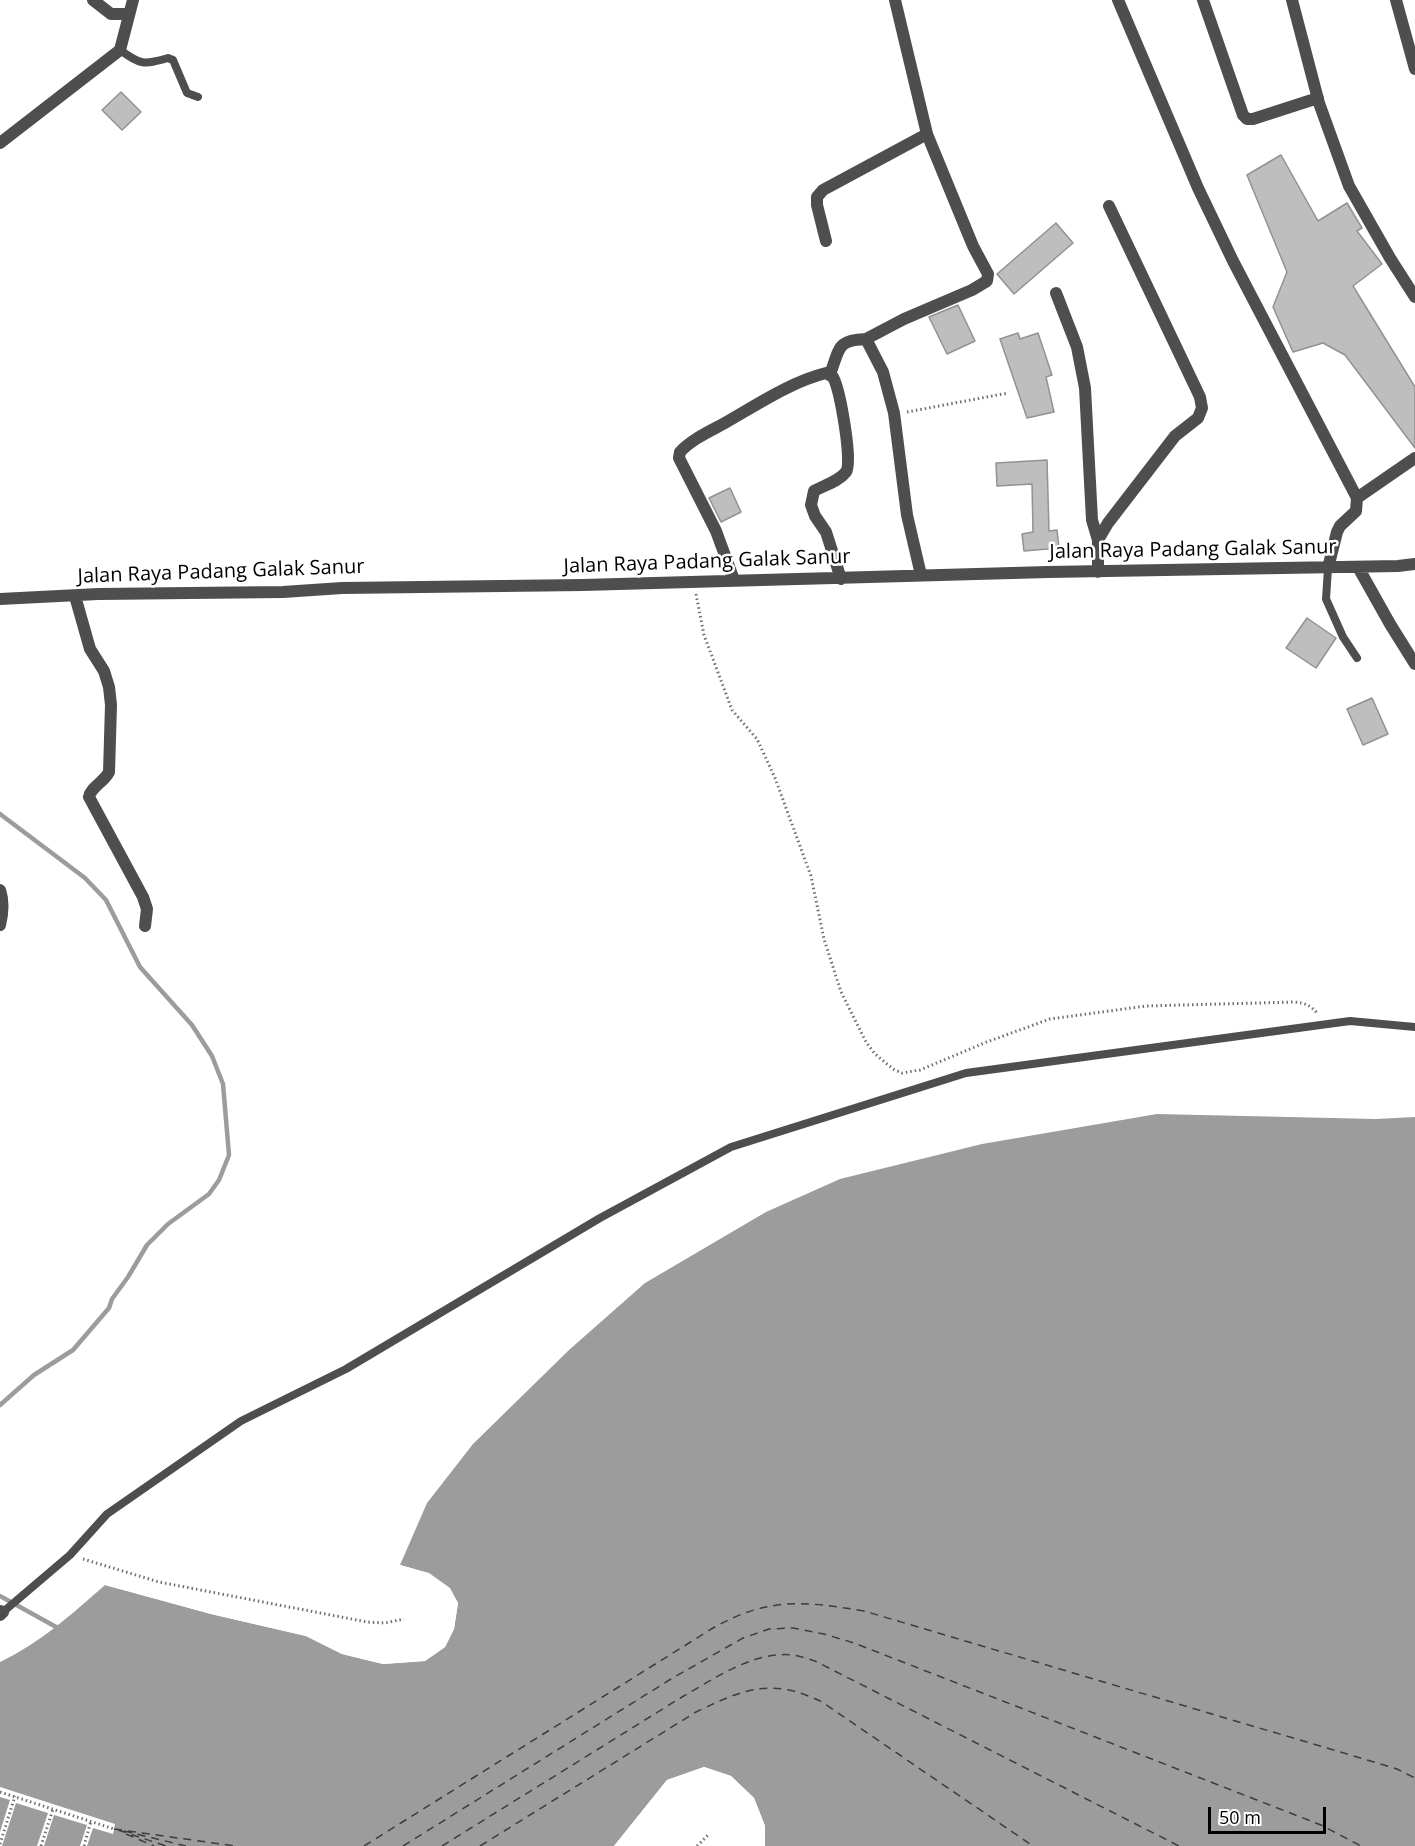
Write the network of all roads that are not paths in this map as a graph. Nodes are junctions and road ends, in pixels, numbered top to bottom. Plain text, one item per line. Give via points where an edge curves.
1 (93, 0) edge
2 (133, 0) edge
3 (895, 0) edge
4 (1118, 0) edge
5 (1203, 0) edge
6 (1293, 0) edge
7 (1396, 0) edge
8 (129, 14) junction
9 (120, 50) junction
10 (1415, 69) edge
11 (198, 97) dead end
12 (1318, 98) junction
13 (927, 134) junction
14 (0, 143) edge
15 (1109, 206) dead end
16 (826, 241) dead end
17 (1056, 293) dead end
18 (1415, 297) edge
19 (866, 339) junction
20 (830, 374) junction
21 (1415, 458) edge
22 (1357, 498) junction
23 (1098, 540) junction
24 (1415, 564) edge
25 (1358, 567) junction
26 (1328, 568) junction
27 (1098, 572) junction
28 (921, 575) junction
29 (841, 579) junction
30 (734, 580) junction
31 (75, 596) junction
32 (0, 599) edge
33 (1357, 658) dead end
34 (1415, 664) edge
35 (0, 890) edge
36 (0, 925) edge
37 (145, 926) dead end
38 (1413, 1028) edge
39 (3, 1611) edge

1 - 8 street via 111,14
2 - 8 street
3 - 13 street
4 - 22 street via 1233,261
5 - 12 street via 1243,115 1253,119
6 - 12 street
7 - 10 street
8 - 9 street
9 - 11 lane via 138,63 173,60 187,93
9 - 14 street
12 - 18 street via 1349,186
13 - 16 street via 823,190 817,205
13 - 19 street via 988,274 987,281
15 - 23 street via 1203,408 1136,485
17 - 23 street via 1077,347 1085,388 1092,520
19 - 20 street via 850,339 842,344
19 - 28 street via 883,372 894,413 907,515
20 - 29 street via 840,399 848,469 840,478 814,491 811,505 826,532
20 - 30 street via 816,376 767,399 680,452 679,458 716,531
21 - 22 street
22 - 26 street via 1356,511 1336,532
23 - 27 street
24 - 25 street, Jalan Raya Padang Galak Sanur
25 - 26 street, Jalan Raya Padang Galak Sanur
25 - 34 street
26 - 27 street, Jalan Raya Padang Galak Sanur
26 - 33 lane via 1326,599 1343,638
27 - 28 street, Jalan Raya Padang Galak Sanur
28 - 29 street, Jalan Raya Padang Galak Sanur
29 - 30 street, Jalan Raya Padang Galak Sanur
30 - 31 street, Jalan Raya Padang Galak Sanur
31 - 32 street, Jalan Raya Padang Galak Sanur
31 - 37 street via 90,649 104,672 110,699 109,772 89,797 143,897 147,909
35 - 36 street
38 - 39 lane via 1350,1021 966,1073 731,1146 600,1218 346,1369 241,1421 108,1514 70,1555

